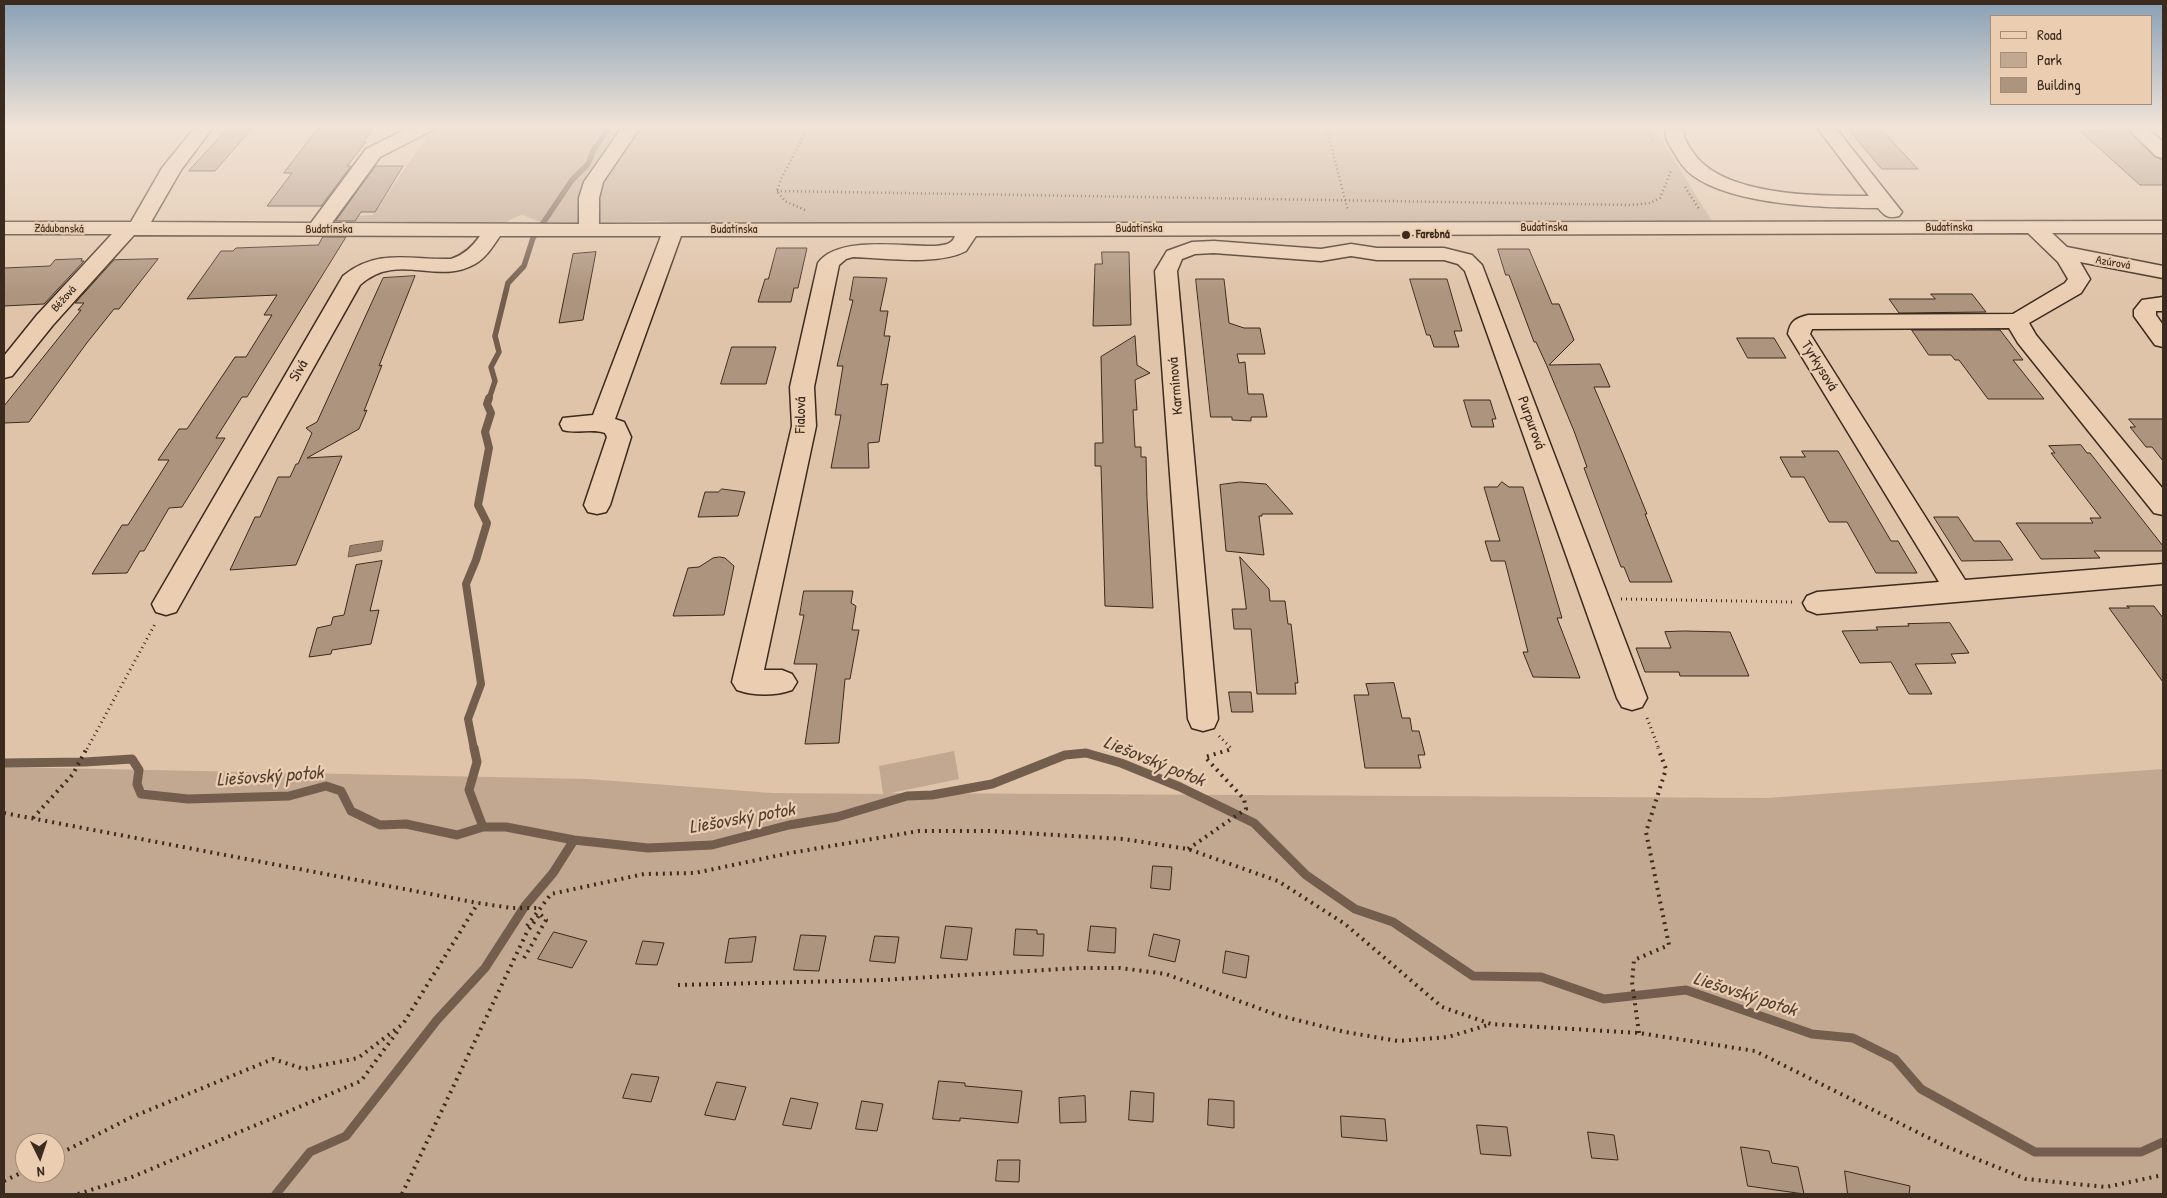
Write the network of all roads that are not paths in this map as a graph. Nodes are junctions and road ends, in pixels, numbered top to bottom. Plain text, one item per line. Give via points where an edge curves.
1 (162, 182) edge
2 (352, 182) edge
3 (593, 182) edge
4 (1720, 182) edge
5 (1868, 182) edge
6 (1884, 202) junction
7 (2163, 227) edge
8 (4, 228) edge
9 (1906, 228) junction
10 (2034, 228) junction
11 (126, 229) junction
12 (967, 229) junction
13 (316, 230) junction
14 (494, 230) junction
15 (589, 230) junction
16 (673, 230) junction
17 (1349, 236) junction
18 (2062, 252) junction
19 (2163, 272) edge
20 (2163, 304) edge
21 (2017, 321) junction
22 (2163, 340) edge
23 (4, 371) edge
24 (602, 423) junction
25 (572, 424) dead end
26 (597, 505) dead end
27 (2163, 506) edge
28 (2163, 574) edge
29 (1958, 591) junction
30 (1816, 602) road end
31 (166, 604) road end
32 (782, 682) dead end
33 (1632, 698) road end
34 (1203, 719) road end

1 - 11 street, Béžová
2 - 13 street
3 - 15 street via 588,205
4 - 6 street via 1757,192 1802,198
5 - 6 street
6 - 9 street
7 - 10 street, Budatínska
8 - 11 street, Zádubanská
9 - 10 street, Budatínska
9 - 17 street, Budatínska
10 - 18 street
11 - 13 street, Budatínska
11 - 23 street, Béžová
12 - 16 street, Budatínska
12 - 17 street, Budatínska
12 - 32 street, Fialová via 964,242 941,252 852,251 829,263 802,387 804,426 747,682
13 - 14 street, Budatínska
14 - 15 street, Budatínska
14 - 31 street, Sivá via 483,249 462,263 437,266 389,262 367,268 351,281
15 - 16 street, Budatínska
16 - 24 street
17 - 33 street, Purpurová via 1377,254 1444,254 1465,259 1475,269
17 - 34 street, Karmínová via 1321,255 1192,248 1174,255 1166,271
18 - 19 street, Azúrová
18 - 21 street via 2074,266 2079,279 2073,288
20 - 22 street via 2150,305 2145,310 2145,316
21 - 27 street via 2026,338
21 - 29 street, Tyrkysová via 1808,322 1800,326 1800,334
24 - 25 street
24 - 26 street via 615,428 619,437
28 - 29 street
29 - 30 street

